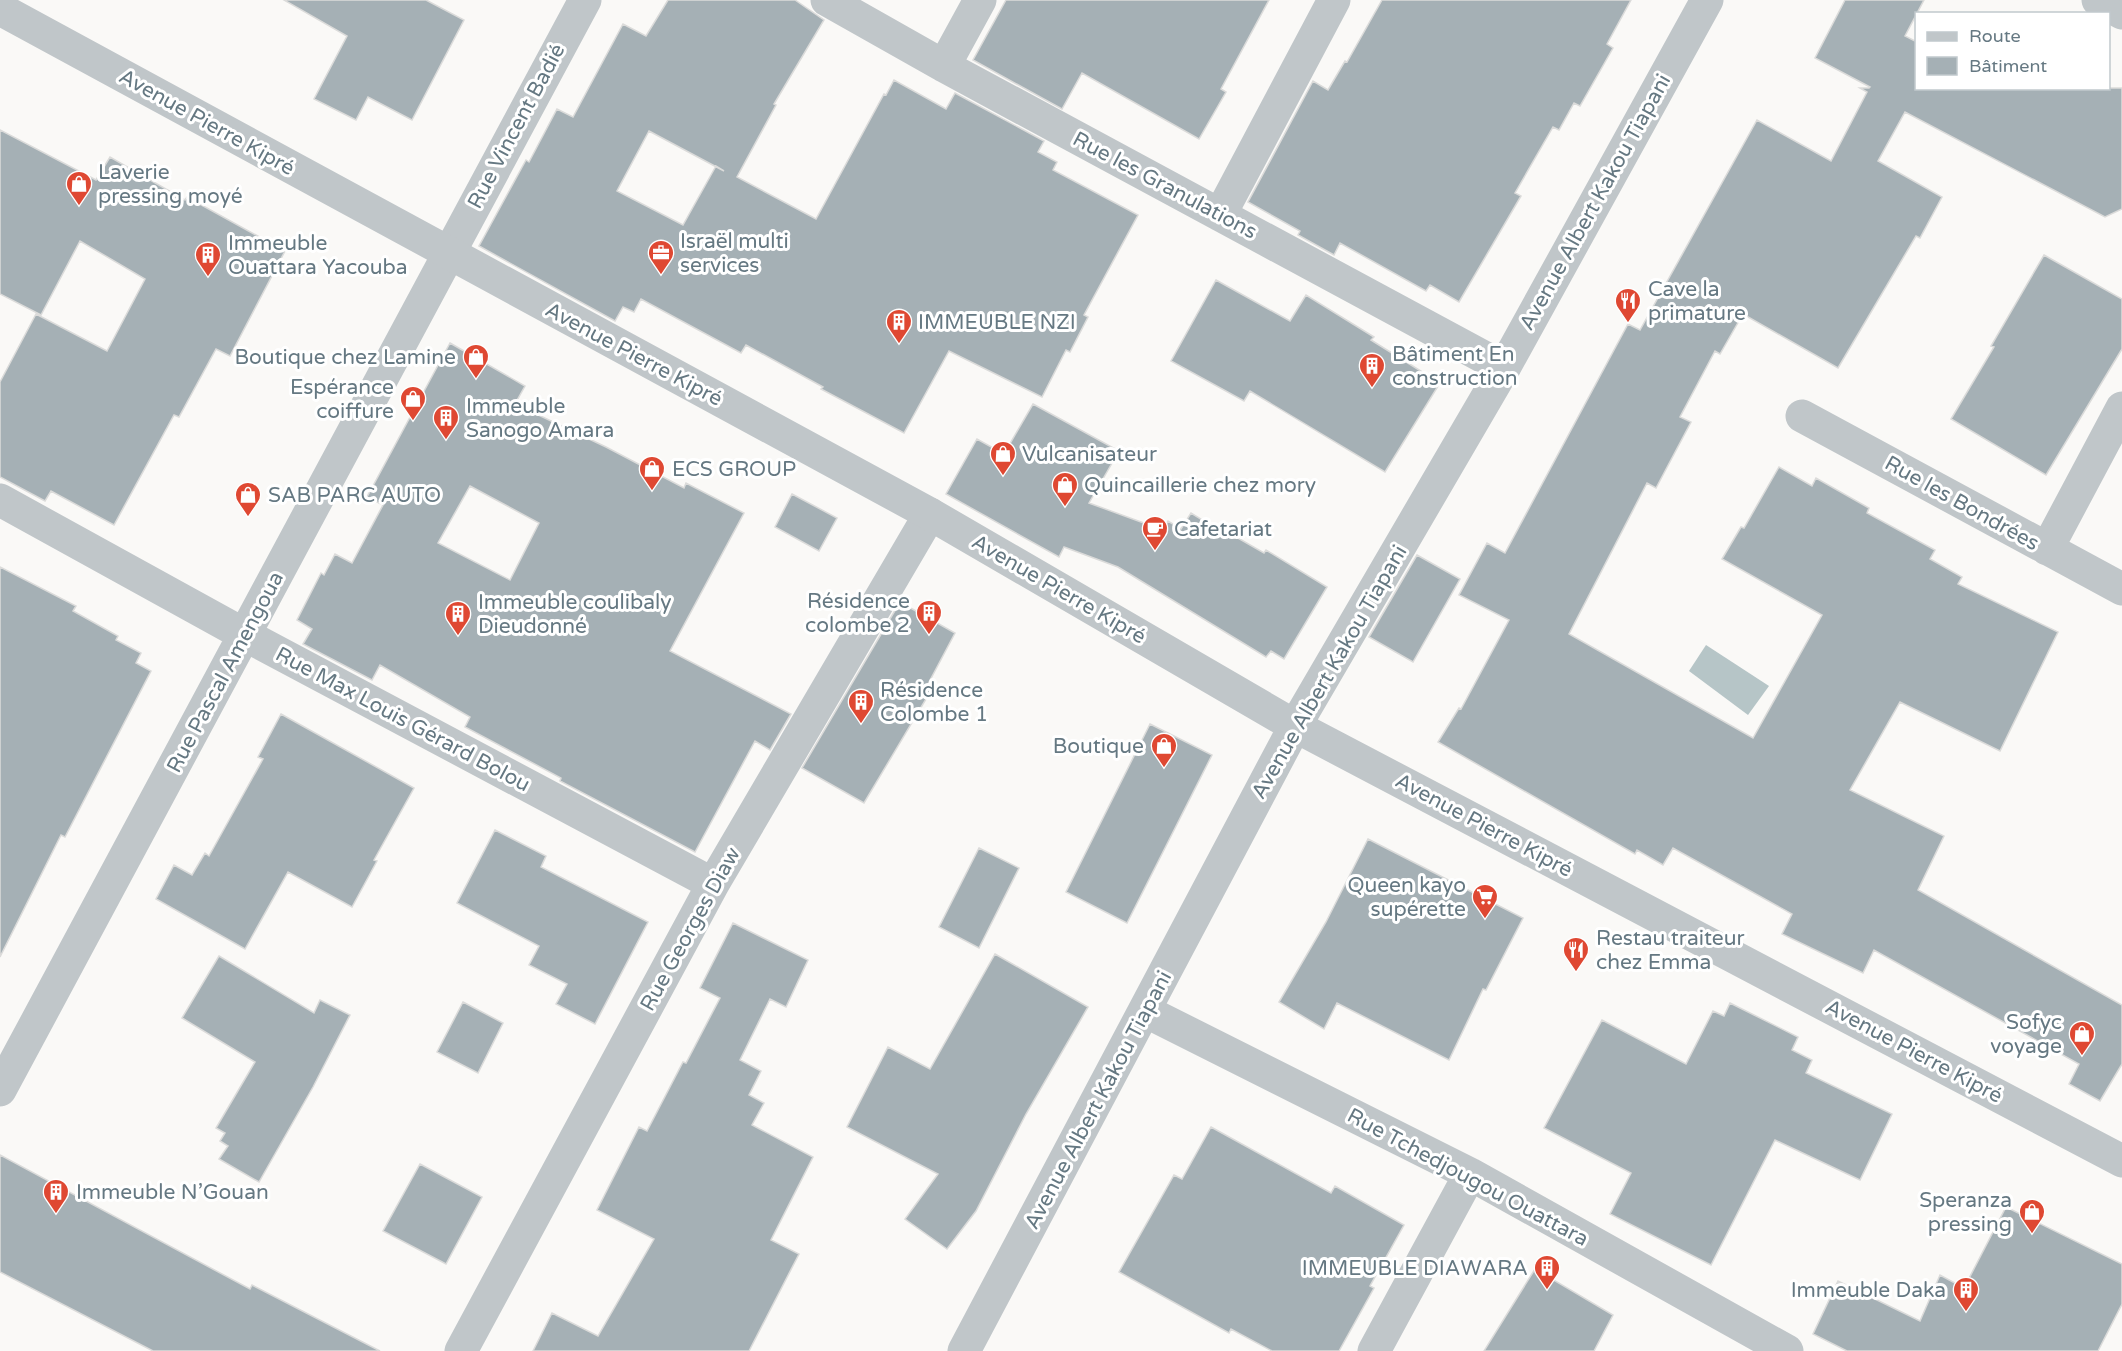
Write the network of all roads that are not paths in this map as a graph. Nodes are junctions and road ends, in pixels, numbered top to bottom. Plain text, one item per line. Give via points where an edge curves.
1 (585, 0) edge
2 (827, 0) edge
3 (980, 0) edge
4 (1334, 0) edge
5 (1707, 0) edge
6 (2098, 0) edge
7 (0, 9) edge
8 (2122, 13) edge
9 (944, 66) junction
10 (1220, 215) junction
11 (448, 253) junction
12 (1504, 368) junction
13 (2122, 408) edge
14 (1802, 416) dead end
15 (0, 500) edge
16 (930, 514) junction
17 (2047, 549) junction
18 (2122, 589) edge
19 (245, 635) junction
20 (1295, 726) junction
21 (713, 884) junction
22 (1145, 1011) junction
23 (0, 1090) edge
24 (2122, 1161) edge
25 (1470, 1174) junction
26 (1773, 1348) edge
27 (461, 1351) edge
28 (964, 1351) edge
29 (1374, 1351) edge

1 - 11 street, Rue Vincent Badié
2 - 9 street, Rue les Granulations
3 - 9 street
4 - 10 street
5 - 12 street, Avenue Albert Kakou Tiapani
6 - 8 street
7 - 11 street, Avenue Pierre Kipré
9 - 10 street, Rue les Granulations
10 - 12 street, Rue les Granulations
11 - 16 street, Avenue Pierre Kipré
11 - 19 street, Rue Pascal Amengoua
12 - 20 street, Avenue Albert Kakou Tiapani
13 - 17 street
14 - 17 street, Rue les Bondrées
15 - 19 street, Rue Max Louis Gérard Bolou
16 - 20 street, Avenue Pierre Kipré
16 - 21 street, Rue Georges Diaw
17 - 18 street, Rue les Bondrées
19 - 21 street, Rue Max Louis Gérard Bolou
19 - 23 street, Rue Pascal Amengoua
20 - 22 street, Avenue Albert Kakou Tiapani
20 - 24 street, Avenue Pierre Kipré
21 - 27 street, Rue Georges Diaw
22 - 25 street, Rue Tchedjougou Ouattara
22 - 28 street, Avenue Albert Kakou Tiapani
25 - 26 street, Rue Tchedjougou Ouattara
25 - 29 street

